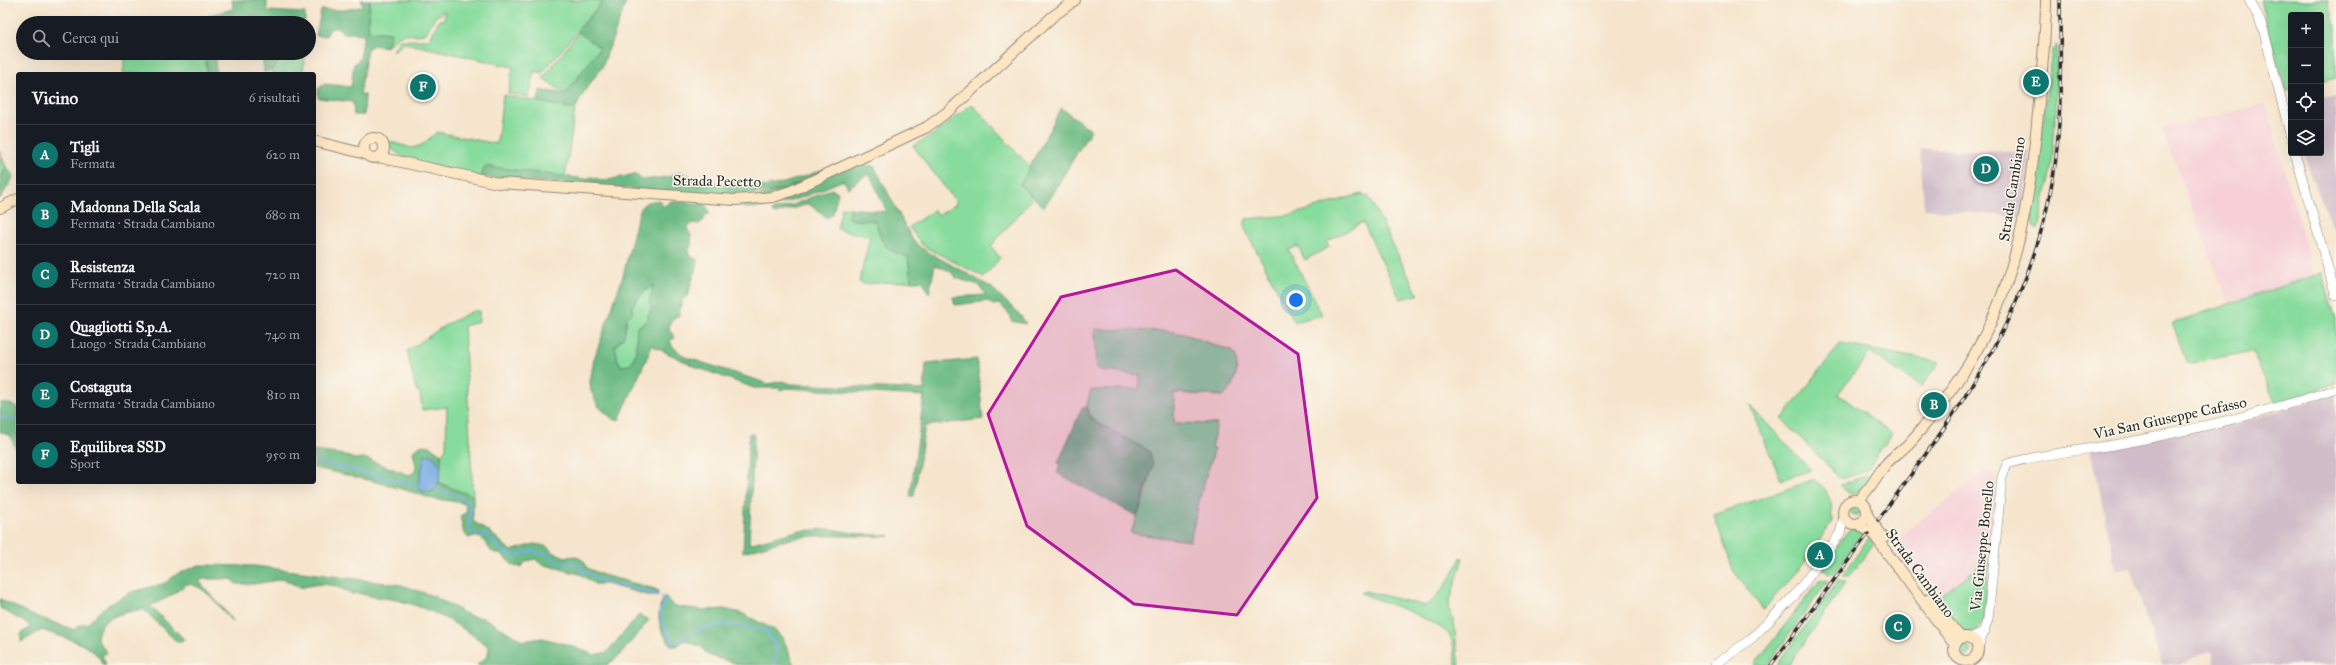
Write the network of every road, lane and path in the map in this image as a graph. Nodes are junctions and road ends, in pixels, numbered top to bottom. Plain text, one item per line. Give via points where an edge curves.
1 (1075, 0) edge
2 (2046, 0) edge
3 (2249, 0) edge
4 (2288, 126) edge
5 (316, 141) edge
6 (366, 142) junction
7 (341, 147) junction
8 (384, 147) junction
9 (366, 154) junction
10 (2296, 156) edge
11 (378, 157) junction
12 (406, 163) junction
13 (16, 200) edge
14 (0, 208) edge
15 (2336, 296) edge
16 (2336, 389) edge
17 (2007, 464) joint
18 (1864, 507) junction
19 (1844, 517) junction
20 (1856, 524) junction
21 (1840, 533) junction
22 (1985, 631) junction
23 (1962, 640) junction
24 (1977, 650) junction
25 (1964, 663) edge
26 (1714, 665) edge
27 (1980, 665) edge

1 - 12 main road, Strada Pecetto via 1032,34 950,110 927,127 813,182 773,197 735,200 498,183
2 - 18 main road, Strada Cambiano via 2030,188 2019,246 2009,278 1984,337 1968,365 1911,441 1886,465 1874,483
3 - 4 street via 2264,32
5 - 7 main road, Strada Pecetto
6 - 7 main road, Strada Pecetto via 354,147
6 - 8 main road, Strada Pecetto via 370,138 377,138 382,141
6 - 9 main road
7 - 9 main road, Strada Pecetto
8 - 11 main road
8 - 12 main road, Strada Pecetto
9 - 11 main road, Strada Pecetto
10 - 15 street
11 - 12 main road, Strada Pecetto
13 - 14 main road
16 - 17 street, Via San Giuseppe Cafasso via 2244,418
17 - 22 street, Via Giuseppe Bonello via 2002,478
18 - 19 main road via 1850,501 1843,510
18 - 20 main road
18 - 23 main road, Strada Cambiano
19 - 20 main road, Strada Cambiano
19 - 21 street
20 - 21 street
20 - 23 main road, Strada Cambiano via 1874,535
21 - 26 street via 1801,587 1770,622
22 - 23 street, Via Giuseppe Bonello
22 - 24 street, Via Giuseppe Bonello
23 - 24 main road
23 - 25 main road via 1954,654
24 - 25 main road via 1972,659
24 - 27 main road

